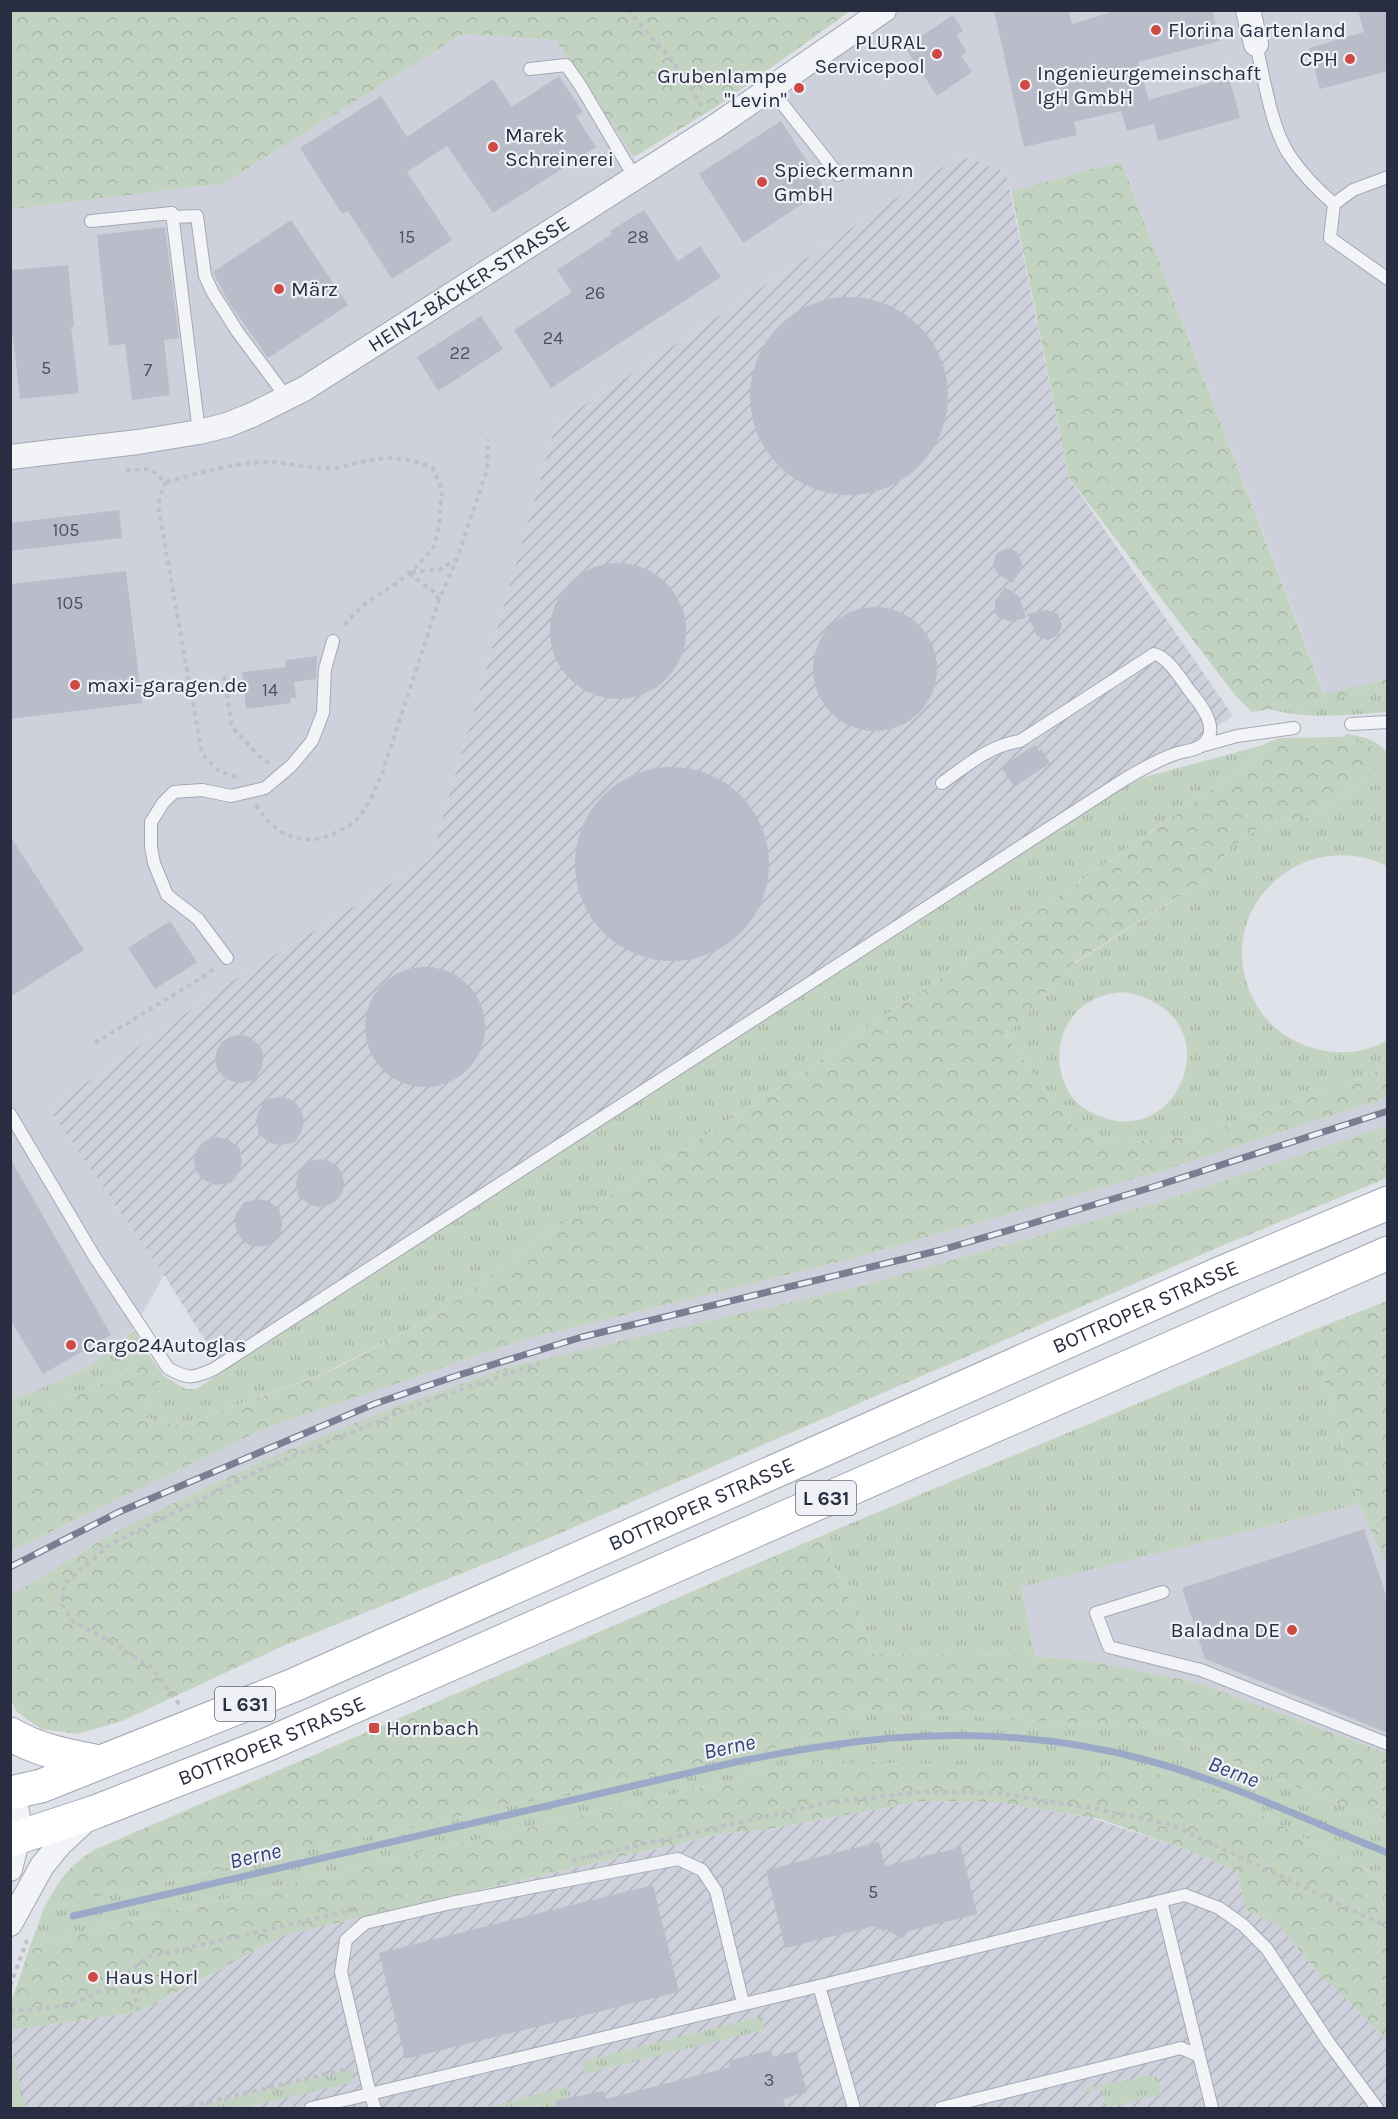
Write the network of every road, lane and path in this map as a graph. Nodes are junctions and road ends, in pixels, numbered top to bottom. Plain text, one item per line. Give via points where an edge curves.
1 (628, 10) edge
2 (884, 10) edge
3 (1248, 10) edge
4 (1256, 44) joint
5 (530, 69) dead end
6 (771, 88) junction
7 (716, 126) junction
8 (838, 175) dead end
9 (1388, 177) edge
10 (635, 178) junction
11 (1334, 204) junction
12 (173, 217) junction
13 (92, 221) dead end
14 (1388, 279) edge
15 (287, 398) junction
16 (199, 432) junction
17 (488, 439) dead end
18 (10, 457) edge
19 (126, 470) dead end
20 (166, 482) junction
21 (457, 559) junction
22 (408, 573) junction
23 (439, 600) junction
24 (333, 641) joint
25 (224, 676) dead end
26 (1388, 722) edge
27 (1352, 724) dead end
28 (1294, 728) dead end
29 (1201, 746) junction
30 (291, 766) junction
31 (239, 777) dead end
32 (942, 783) dead end
33 (248, 792) junction
34 (227, 957) joint
35 (95, 1043) dead end
36 (10, 1114) edge
37 (1388, 1203) edge
38 (1388, 1253) edge
39 (540, 1364) dead end
40 (1163, 1592) dead end
41 (190, 1726) junction
42 (10, 1734) edge
43 (1388, 1744) edge
44 (100, 1762) junction
45 (10, 1795) edge
46 (95, 1812) junction
47 (13, 1849) edge
48 (1161, 1901) junction
49 (10, 1924) edge
50 (128, 1972) dead end
51 (819, 1986) junction
52 (743, 2003) junction
53 (140, 2012) dead end
54 (1199, 2056) junction
55 (362, 2065) junction
56 (370, 2094) junction
57 (182, 2109) edge
58 (311, 2109) edge
59 (375, 2109) edge
60 (855, 2109) edge
61 (941, 2109) edge
62 (1212, 2109) edge
63 (1377, 2109) edge

1 - 7 path via 674,63
2 - 6 street, HEINZ-BÄCKER-STRASSE
3 - 4 street
4 - 11 lane via 1273,118 1289,154 1316,189
5 - 10 lane via 566,65
6 - 7 street, HEINZ-BÄCKER-STRASSE
6 - 8 lane
7 - 10 street, HEINZ-BÄCKER-STRASSE
9 - 11 lane via 1353,190
10 - 15 street, HEINZ-BÄCKER-STRASSE
11 - 14 lane via 1330,238
12 - 13 lane via 172,213
12 - 15 lane via 197,216 205,276 213,293
12 - 16 lane
15 - 16 street, HEINZ-BÄCKER-STRASSE via 228,425
16 - 18 street, HEINZ-BÄCKER-STRASSE
17 - 21 path via 487,470
19 - 20 path via 150,469
20 - 22 path via 268,462 336,468 392,458 413,460 433,468 442,490 435,545
20 - 31 path via 158,506 202,754 220,772
21 - 22 path via 441,569
21 - 23 path
22 - 23 path
22 - 24 path via 363,605 343,624
23 - 33 path via 381,777 369,803 352,825 306,841 288,836 264,817
24 - 30 lane via 325,669 323,714 312,741
25 - 30 path via 232,727 278,769
26 - 27 lane
28 - 29 lane
29 - 32 lane via 1209,736 1210,726 1203,707 1160,656 1154,654 1020,741 990,750
29 - 36 lane via 1175,753 1125,778 214,1369 197,1376 181,1376 168,1368 94,1256
30 - 33 lane via 265,788
33 - 34 lane via 231,796 202,790 174,792 151,822 154,863 167,895 198,919
34 - 35 path via 206,975
37 - 41 main road, BOTTROPER STRASSE / L 631 via 1221,1273 294,1685
38 - 46 main road, BOTTROPER STRASSE / L 631 via 266,1745
39 - 41 path via 430,1400 260,1470 111,1545 64,1584 62,1605 72,1621 152,1667 178,1701
40 - 43 lane via 1095,1612 1109,1647 1201,1670
41 - 44 main road, BOTTROPER STRASSE / L 631
42 - 44 main road via 47,1752
44 - 45 main road, BOTTROPER STRASSE / L 631
45 - 47 street
46 - 47 main road, BOTTROPER STRASSE / L 631
46 - 49 street via 42,1866
48 - 51 lane
48 - 54 lane
48 - 63 lane via 1185,1895 1219,1908 1243,1925 1267,1949
50 - 53 path
51 - 52 lane
51 - 60 lane
52 - 55 lane via 716,1891 702,1870 678,1859 365,1923 346,1940 341,1972
52 - 56 lane
54 - 61 lane via 1181,2048
54 - 62 lane
55 - 56 lane
55 - 57 path
56 - 58 lane
56 - 59 lane

